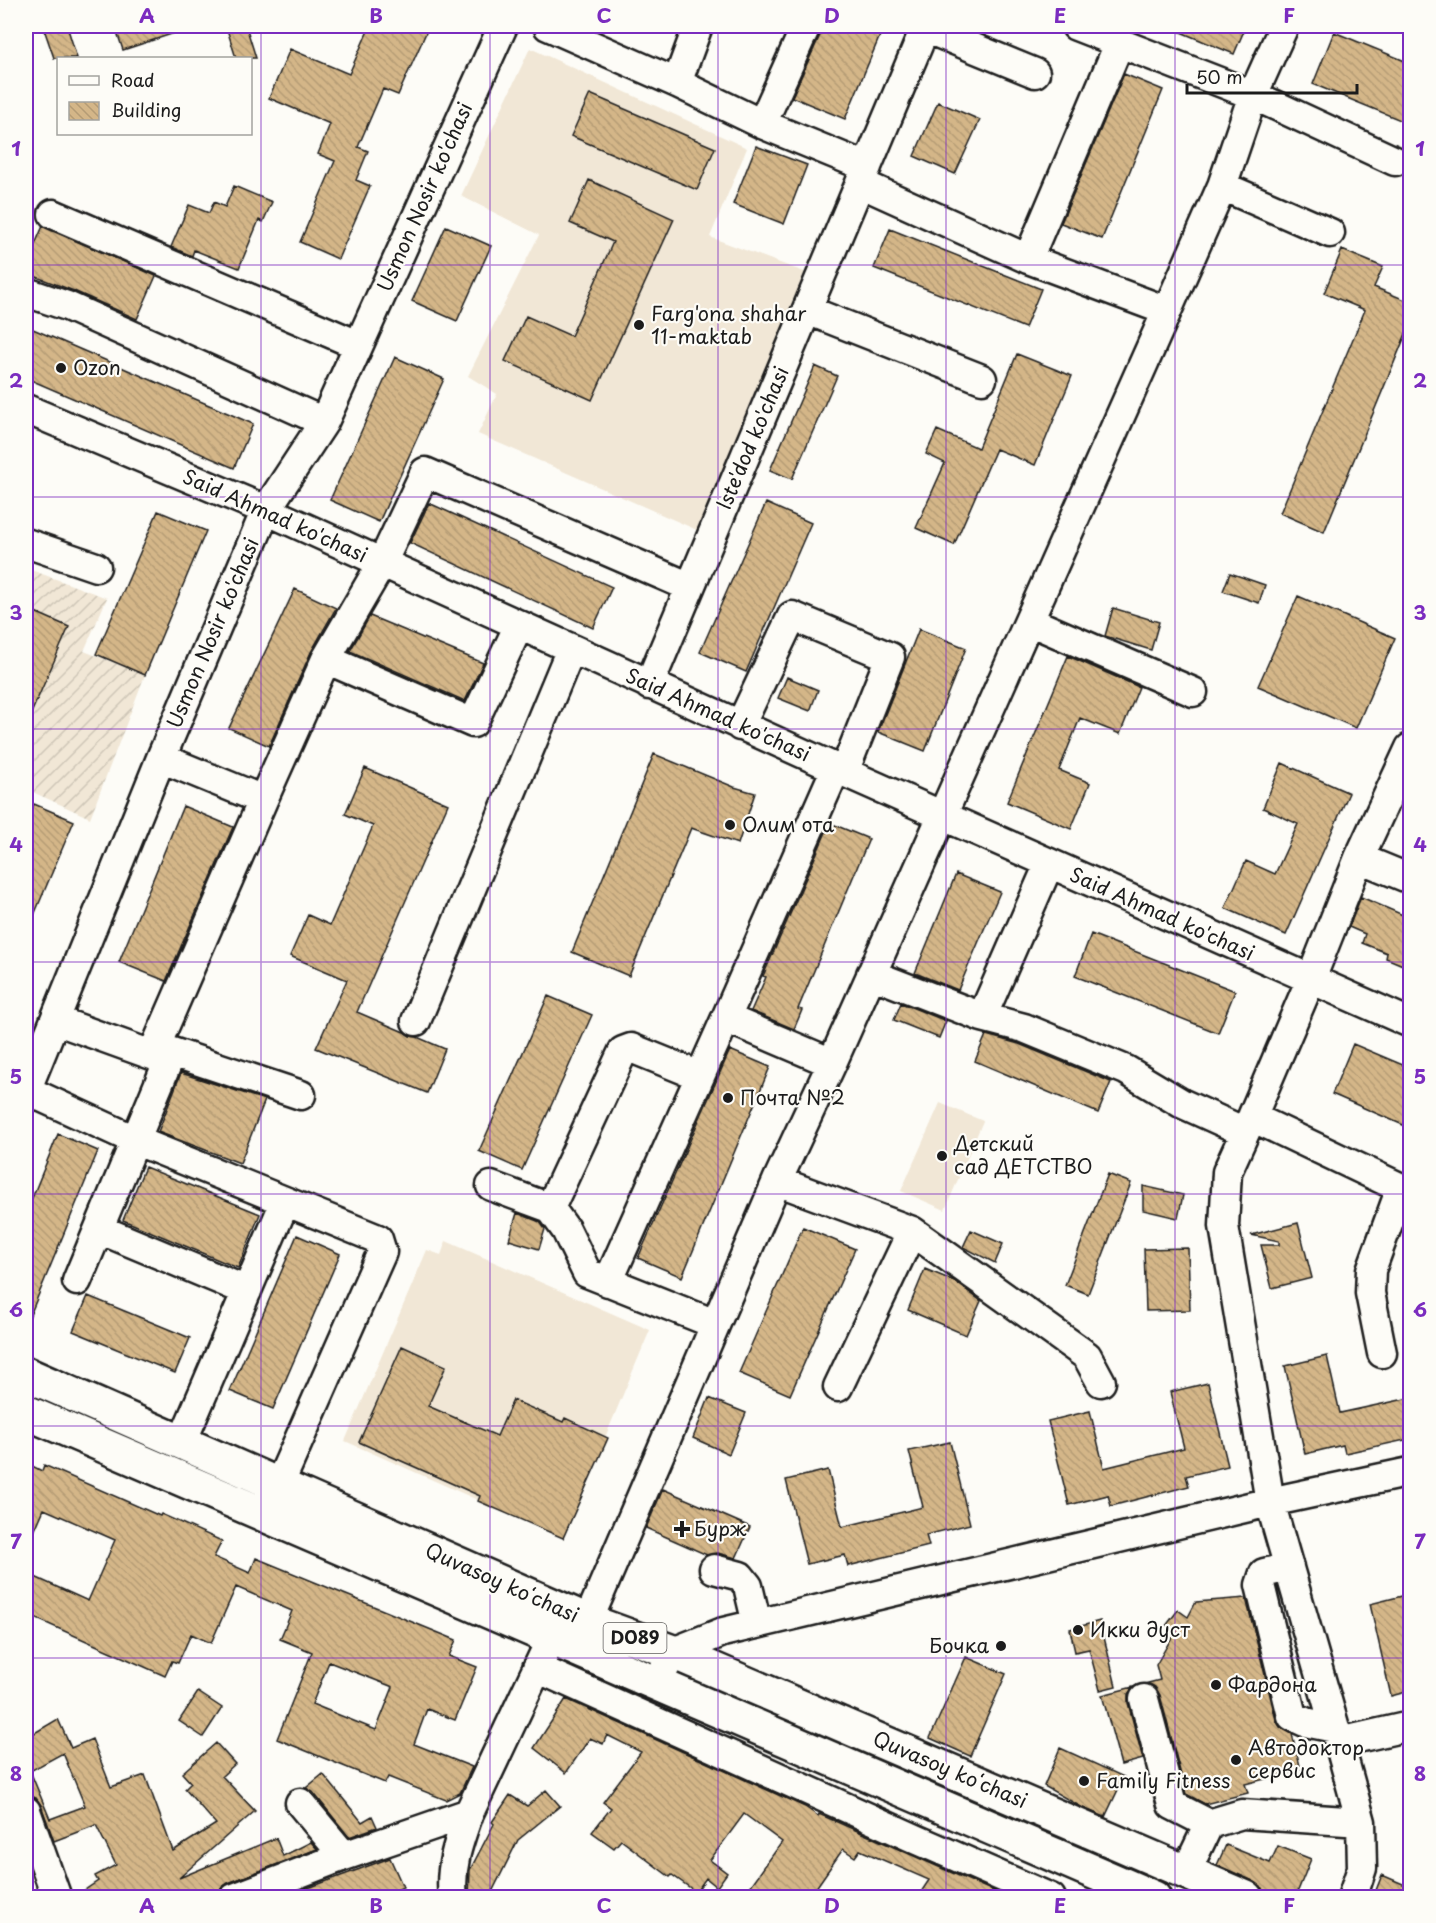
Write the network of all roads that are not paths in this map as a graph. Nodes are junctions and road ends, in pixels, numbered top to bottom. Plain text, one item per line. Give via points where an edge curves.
1 (503, 26) edge
2 (548, 26) edge
3 (698, 26) edge
4 (806, 26) edge
5 (920, 26) edge
6 (1076, 26) edge
7 (1284, 26) edge
8 (1119, 44) junction
9 (1035, 73) dead end
10 (677, 83) junction
11 (1253, 95) junction
12 (867, 122) dead end
13 (762, 124) junction
14 (1395, 161) dead end
15 (864, 175) junction
16 (1222, 186) junction
17 (53, 214) dead end
18 (1330, 233) dead end
19 (1028, 259) junction
20 (26, 292) edge
21 (807, 310) junction
22 (1167, 311) junction
23 (358, 345) junction
24 (982, 379) dead end
25 (26, 409) edge
26 (324, 422) junction
27 (266, 510) junction
28 (26, 543) edge
29 (382, 563) junction
30 (96, 567) dead end
31 (690, 587) junction
32 (1029, 621) junction
33 (519, 625) junction
34 (571, 649) junction
35 (326, 659) junction
36 (649, 685) junction
37 (1193, 692) dead end
38 (740, 726) junction
39 (1410, 748) edge
40 (160, 758) junction
41 (840, 770) junction
42 (1401, 792) edge
43 (263, 800) junction
44 (942, 816) junction
45 (1359, 858) junction
46 (1049, 864) junction
47 (1410, 879) edge
48 (871, 974) junction
49 (1311, 979) junction
50 (982, 1017) junction
51 (726, 1018) junction
52 (55, 1020) junction
53 (416, 1021) dead end
54 (1410, 1023) edge
55 (162, 1054) junction
56 (32, 1056) edge
57 (832, 1063) junction
58 (700, 1076) junction
59 (26, 1090) edge
60 (301, 1095) dead end
61 (1249, 1125) junction
62 (137, 1141) junction
63 (777, 1181) junction
64 (491, 1186) dead end
65 (1406, 1189) edge
66 (285, 1202) junction
67 (550, 1208) junction
68 (99, 1229) junction
69 (912, 1231) junction
70 (77, 1281) dead end
71 (608, 1282) junction
72 (247, 1291) junction
73 (715, 1324) junction
74 (1382, 1353) dead end
75 (26, 1374) edge
76 (1101, 1383) dead end
77 (838, 1387) dead end
78 (26, 1412) edge
79 (182, 1442) junction
80 (1410, 1472) edge
81 (279, 1485) junction
82 (1270, 1502) junction
83 (1289, 1567) junction
84 (714, 1569) dead end
85 (588, 1621) junction
86 (757, 1624) junction
87 (552, 1637) junction
88 (673, 1652) junction
89 (537, 1668) junction
90 (657, 1683) junction
91 (1144, 1699) dead end
92 (1410, 1726) edge
93 (1337, 1735) junction
94 (300, 1803) dead end
95 (26, 1811) edge
96 (469, 1813) junction
97 (1360, 1822) junction
98 (1209, 1824) junction
99 (344, 1856) junction
100 (1186, 1872) junction
101 (57, 1898) edge
102 (234, 1898) edge
103 (453, 1898) edge
104 (1051, 1898) edge
105 (1154, 1898) edge
106 (1246, 1898) edge
107 (1352, 1898) edge

1 - 23 street, Usmon Nosir ko'chasi
2 - 10 street
3 - 10 street
4 - 13 street
5 - 9 street
5 - 12 street
5 - 15 street, Iste'dod ko'chasi
6 - 8 street
7 - 11 street
8 - 11 street
8 - 19 street
10 - 13 street
11 - 14 street
11 - 16 street
13 - 15 street
15 - 19 street
15 - 21 street, Iste'dod ko'chasi
16 - 18 street
16 - 22 street
17 - 23 street
19 - 22 street
20 - 26 street via 67,306
21 - 24 street
21 - 31 street, Iste'dod ko'chasi
22 - 32 street
23 - 26 street, Usmon Nosir ko'chasi
25 - 27 street, Said Ahmad ko'chasi
26 - 27 street, Usmon Nosir ko'chasi
27 - 29 street, Said Ahmad ko'chasi
27 - 40 street, Usmon Nosir ko'chasi
28 - 30 street
29 - 31 street via 424,472
29 - 33 street, Said Ahmad ko'chasi
29 - 35 street
31 - 36 street, Iste'dod ko'chasi
32 - 37 street
32 - 44 street
33 - 34 street, Said Ahmad ko'chasi
33 - 35 street via 473,723
34 - 36 street, Said Ahmad ko'chasi
34 - 53 street
35 - 43 street
36 - 38 street, Said Ahmad ko'chasi
38 - 41 street, Said Ahmad ko'chasi
38 - 41 street via 792,616 890,657
39 - 42 street
40 - 43 street
40 - 52 street, Usmon Nosir ko'chasi
41 - 44 street, Said Ahmad ko'chasi
41 - 51 street
42 - 45 street
43 - 55 street
44 - 46 street, Said Ahmad ko'chasi
44 - 48 street
45 - 47 street
45 - 49 street
46 - 49 street, Said Ahmad ko'chasi
46 - 50 street
48 - 50 street
48 - 57 street
49 - 54 street, Said Ahmad ko'chasi
49 - 61 street
50 - 61 street via 1024,1028 1126,1070 1181,1103
51 - 57 street
51 - 58 street
52 - 55 street
52 - 56 street, Usmon Nosir ko'chasi
55 - 60 street
55 - 62 street
56 - 59 street, Usmon Nosir ko'chasi
57 - 63 street
58 - 67 street via 631,1048 623,1051
58 - 71 street
59 - 62 street
61 - 65 street
61 - 82 street via 1227,1172 1224,1226
62 - 66 street
62 - 68 street
63 - 69 street
63 - 73 street
64 - 67 street
65 - 74 street via 1371,1270 1370,1293
66 - 72 street
66 - 81 street via 378,1239 382,1252
67 - 71 street via 566,1230 587,1273
68 - 70 street
68 - 72 street
69 - 76 street via 1087,1356
69 - 77 street
71 - 73 street
72 - 79 street
73 - 85 street
75 - 79 main road, Quvasoy koʻchasi / D089
78 - 87 main road, Quvasoy koʻchasi / D089
79 - 81 main road, Quvasoy koʻchasi / D089
80 - 82 street
81 - 85 main road, Quvasoy koʻchasi / D089
82 - 83 street
82 - 86 street
83 - 93 street
83 - 93 street via 1264,1573 1260,1585 1292,1716
84 - 86 street via 740,1576 748,1586
85 - 87 street
85 - 88 main road, Quvasoy koʻchasi / D089
86 - 88 street via 723,1632
87 - 89 street
87 - 90 main road, Quvasoy koʻchasi / D089
88 - 90 street
88 - 100 main road, Quvasoy koʻchasi / D089
89 - 96 street
89 - 104 street
90 - 105 main road, Quvasoy koʻchasi / D089
91 - 98 street via 1172,1805
92 - 93 street
93 - 97 street
94 - 99 street
95 - 101 street
96 - 99 street
96 - 103 street via 455,1851
97 - 98 street via 1242,1814
97 - 107 street via 1362,1868
98 - 100 street
99 - 102 street
100 - 106 main road, Quvasoy koʻchasi / D089

